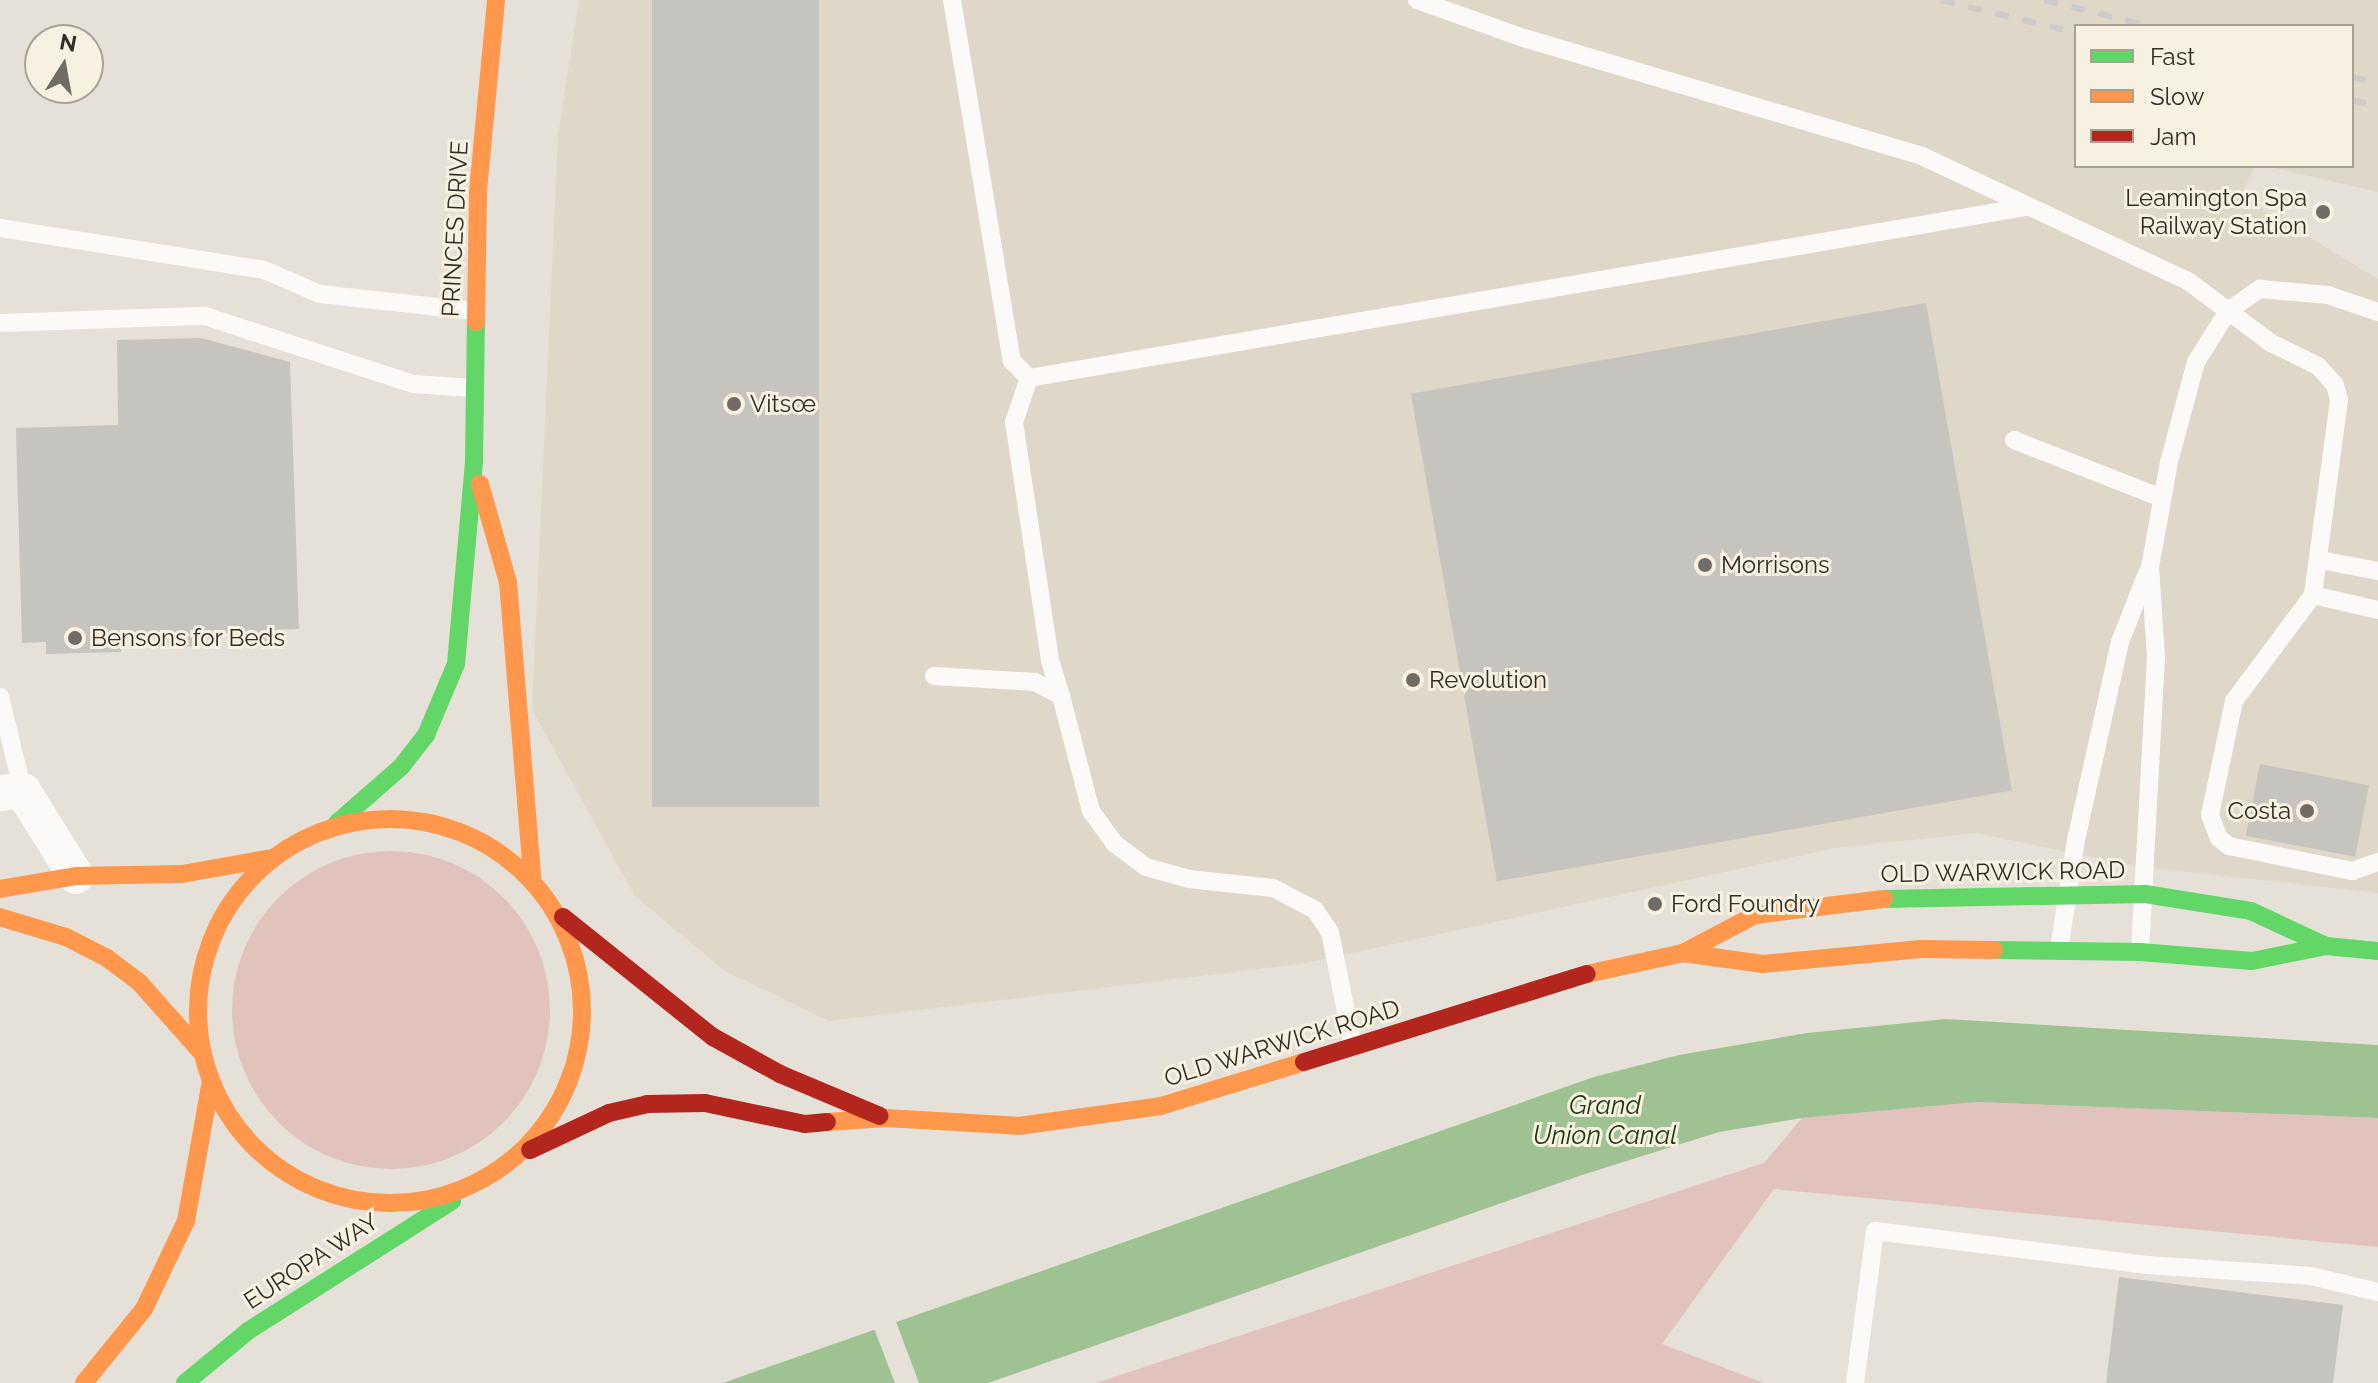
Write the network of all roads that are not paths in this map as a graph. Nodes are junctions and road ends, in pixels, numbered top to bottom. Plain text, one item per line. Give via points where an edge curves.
1 (496, 0) edge
2 (952, 0) edge
3 (1417, 0) edge
4 (2026, 207) junction
5 (0, 228) edge
6 (475, 311) junction
7 (2228, 311) junction
8 (2378, 312) edge
9 (0, 323) edge
10 (1029, 378) junction
11 (472, 388) junction
12 (2014, 440) dead end
13 (474, 461) junction
14 (2162, 498) junction
15 (2320, 560) junction
16 (2150, 567) junction
17 (2378, 571) edge
18 (2313, 595) junction
19 (2378, 610) edge
20 (934, 676) dead end
21 (1061, 696) junction
22 (0, 697) edge
23 (12, 792) edge
24 (337, 823) junction
25 (272, 858) junction
26 (2378, 862) edge
27 (76, 876) junction
28 (532, 876) junction
29 (0, 889) edge
30 (2068, 892) junction
31 (2145, 894) junction
32 (0, 917) edge
33 (563, 917) junction
34 (2326, 946) junction
35 (2059, 950) junction
36 (2378, 951) edge
37 (2140, 952) junction
38 (1683, 953) junction
39 (1353, 1047) junction
40 (203, 1054) junction
41 (211, 1081) junction
42 (886, 1118) junction
43 (530, 1150) junction
44 (471, 1190) junction
45 (2378, 1292) edge
46 (84, 1383) edge
47 (185, 1383) edge
48 (1855, 1383) edge

1 - 6 main road, PRINCES DRIVE via 478,191
2 - 10 lane via 1012,361
3 - 4 lane via 1524,38 1922,156
4 - 7 lane via 2177,275
4 - 10 lane
5 - 6 lane via 264,270 320,294
6 - 11 main road, PRINCES DRIVE
7 - 8 lane via 2260,289 2291,288
7 - 14 lane via 2196,362
7 - 15 lane via 2271,343 2318,366 2335,385 2339,400
9 - 11 lane via 205,316 413,384
10 - 21 lane via 1014,422 1050,660
11 - 13 main road, PRINCES DRIVE
12 - 14 lane
13 - 24 main road, PRINCES DRIVE via 456,664 439,711 401,767
13 - 28 main road, PRINCES DRIVE via 508,582 519,664 520,770
14 - 16 lane
15 - 17 lane
15 - 18 lane
16 - 30 lane via 2120,642
16 - 31 lane via 2156,657
18 - 19 lane
18 - 26 lane via 2234,701 2210,815 2219,838 2229,846 2352,871
20 - 21 lane via 1035,682
21 - 39 lane via 1091,811 1125,853 1146,867 1189,879 1273,888 1301,899 1321,917 1333,943
22 - 23 lane
23 - 27 street
24 - 25 main road, PRINCES DRIVE
24 - 28 main road via 427,828 482,844
25 - 27 main road via 182,874
25 - 40 main road via 228,902 212,934 198,997
27 - 29 main road
28 - 33 main road
30 - 31 main road, OLD WARWICK ROAD
30 - 35 lane
30 - 38 main road, OLD WARWICK ROAD via 1842,901 1755,915
31 - 34 main road, OLD WARWICK ROAD via 2251,911
31 - 37 lane
32 - 40 main road via 66,937 107,958 139,982
33 - 42 main road, OLD WARWICK ROAD via 713,1037 780,1074
33 - 43 main road via 578,989 577,1030 555,1108
34 - 36 main road, OLD WARWICK ROAD
34 - 37 main road, OLD WARWICK ROAD via 2252,961
35 - 37 main road, OLD WARWICK ROAD
35 - 38 main road, OLD WARWICK ROAD via 1908,949 1763,964
38 - 39 main road, OLD WARWICK ROAD via 1584,975
39 - 42 main road, OLD WARWICK ROAD via 1234,1087 1097,1118 1019,1126
40 - 41 main road
41 - 44 main road via 248,1139 298,1179 367,1200
41 - 46 main road via 186,1221 144,1309
42 - 43 main road, OLD WARWICK ROAD via 805,1124 705,1103 647,1104 609,1113
43 - 44 main road, EUROPA WAY
44 - 47 main road, EUROPA WAY via 248,1331
45 - 48 lane via 2311,1276 2147,1265 1875,1231

